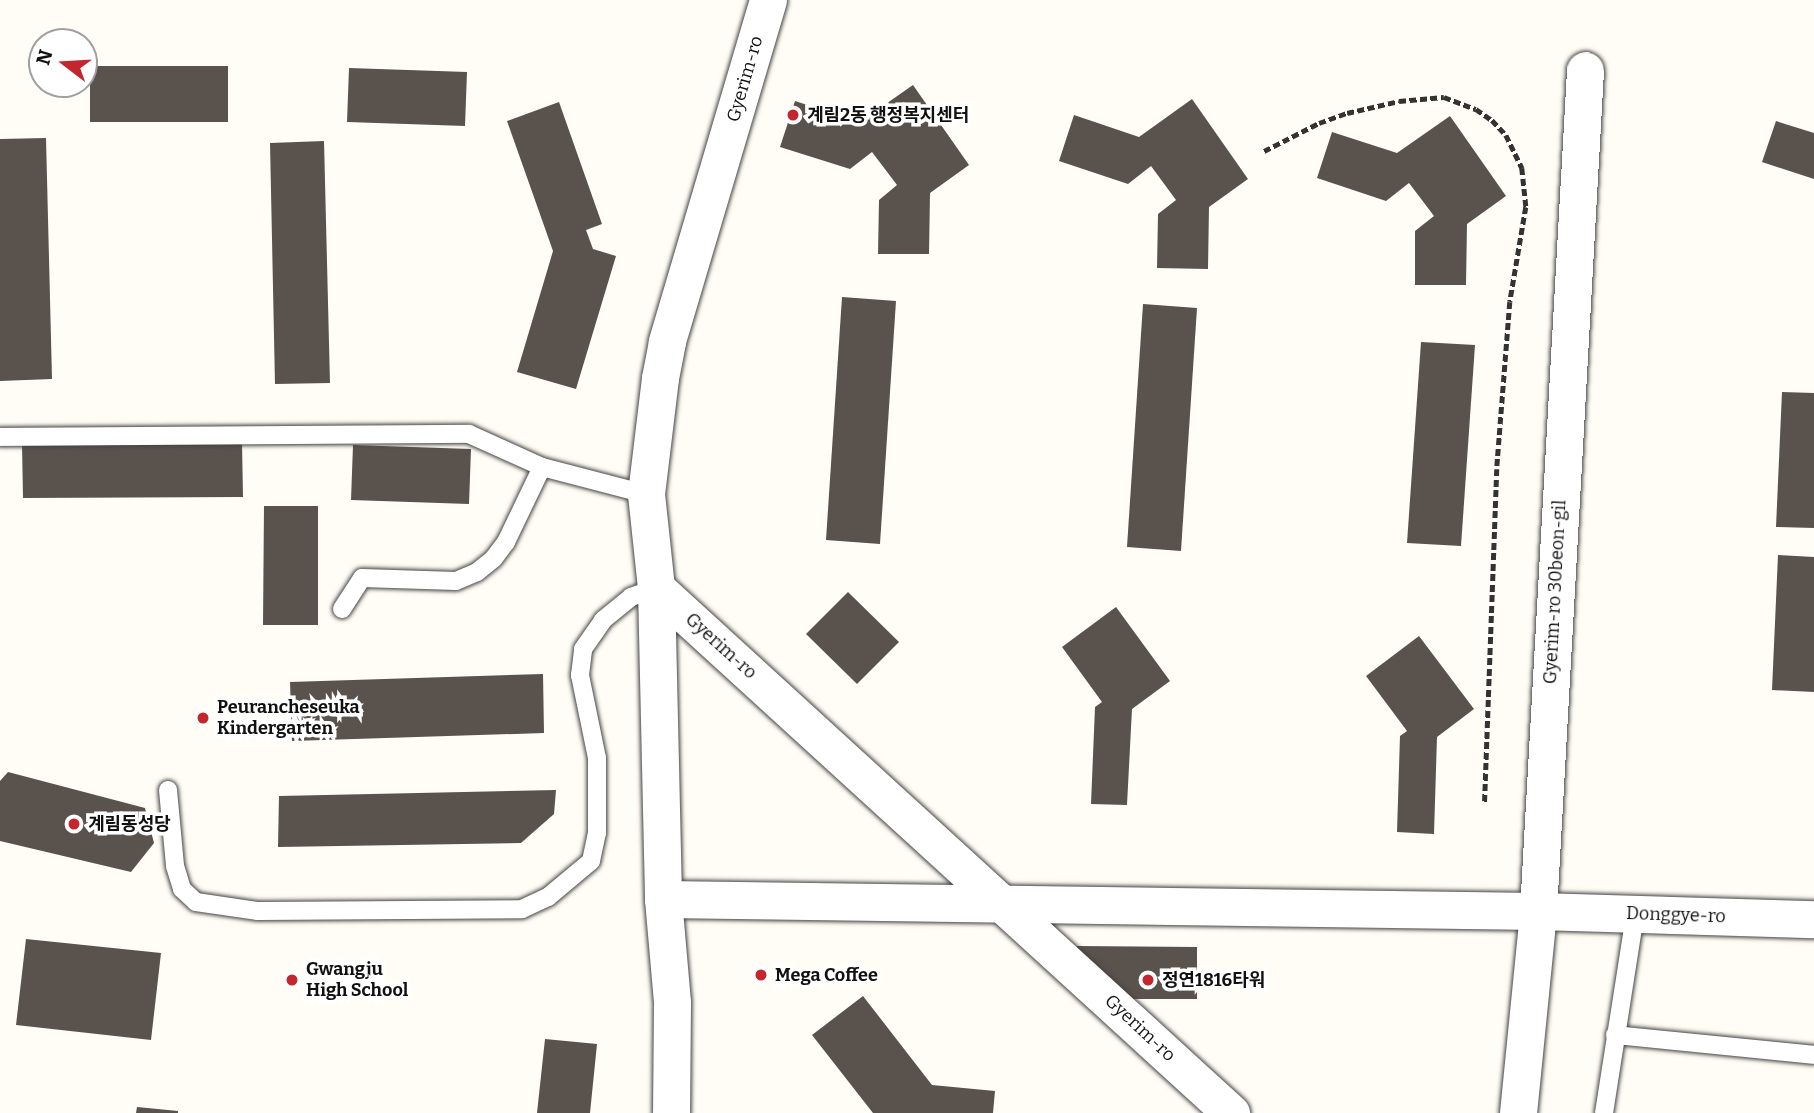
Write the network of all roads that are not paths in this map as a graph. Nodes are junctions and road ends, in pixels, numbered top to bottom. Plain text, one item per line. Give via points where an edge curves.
1 (768, 0) edge
2 (1584, 70) dead end
3 (0, 437) edge
4 (542, 467) junction
5 (646, 494) junction
6 (656, 588) junction
7 (342, 609) dead end
8 (168, 790) dead end
9 (663, 898) junction
10 (1006, 904) junction
11 (1538, 911) junction
12 (1635, 914) junction
13 (1814, 919) edge
14 (1615, 1035) junction
15 (1814, 1055) edge
16 (671, 1113) edge
17 (1231, 1113) edge
18 (1518, 1113) edge
19 (1604, 1113) edge

1 - 5 street, Gyerim-ro via 667,342
2 - 11 street, Gyerim-ro 30beon-gil
3 - 4 lane via 469,434
4 - 5 lane
4 - 7 lane via 506,542 477,572 456,581 362,578
5 - 6 street, Gyerim-ro
6 - 8 lane via 631,597 612,612 583,649 580,675 597,758 597,833 591,861 548,897 522,909 258,911 196,902 182,889 175,866
6 - 9 street
6 - 10 street, Gyerim-ro
9 - 10 street, Donggye-ro
9 - 16 street via 672,1002
10 - 11 street, Donggye-ro
10 - 17 street, Gyerim-ro
11 - 12 street, Donggye-ro
11 - 18 street, Gyerim-ro 30beon-gil
12 - 13 street, Donggye-ro
12 - 14 lane
14 - 15 lane
14 - 19 lane

